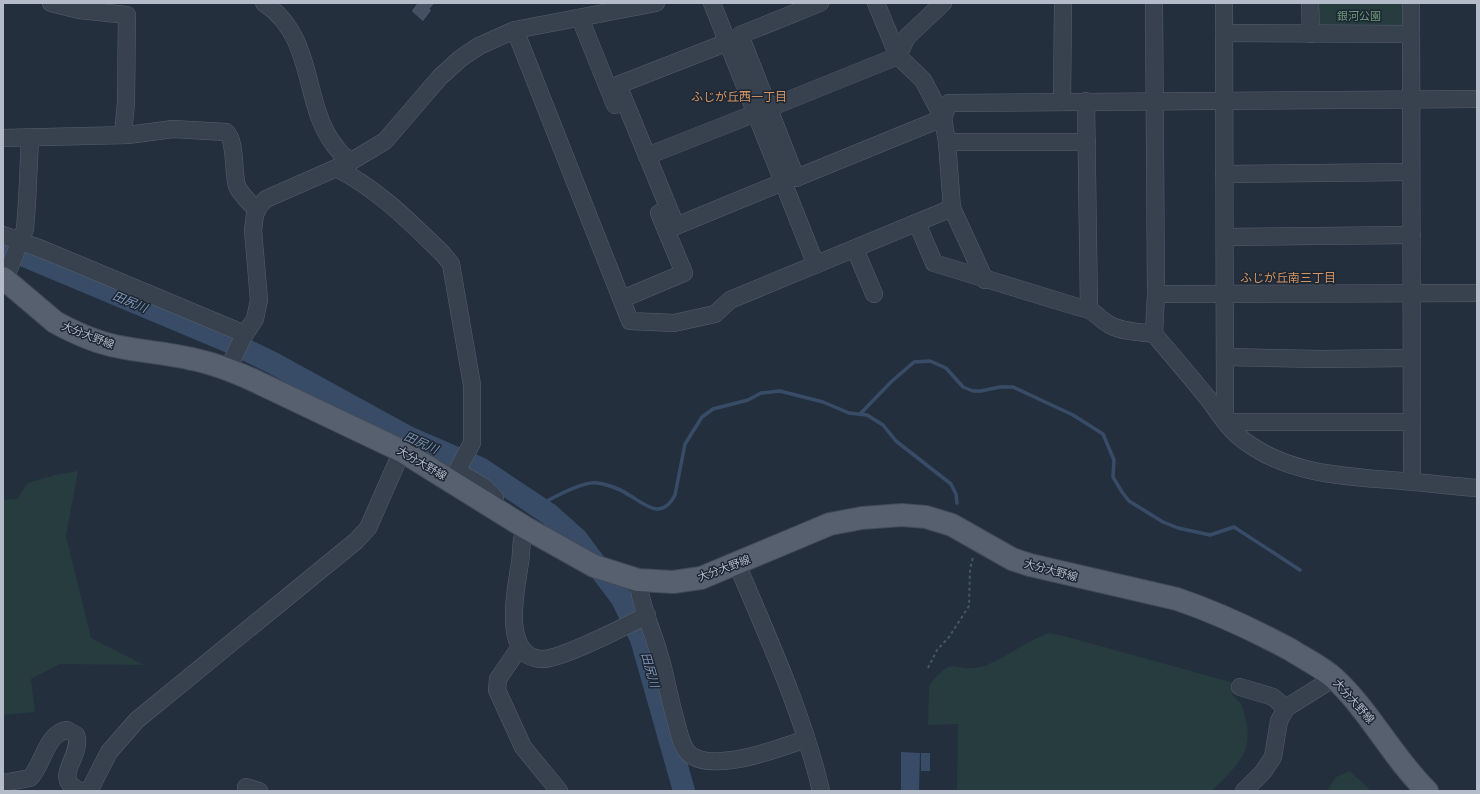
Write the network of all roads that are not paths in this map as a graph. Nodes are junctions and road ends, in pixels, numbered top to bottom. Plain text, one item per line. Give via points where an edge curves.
1 (51, 3) edge
2 (264, 3) edge
3 (656, 3) edge
4 (712, 3) edge
5 (820, 3) edge
6 (876, 3) edge
7 (943, 3) edge
8 (1063, 3) edge
9 (1154, 3) edge
10 (1224, 3) edge
11 (1310, 3) edge
12 (1411, 3) edge
13 (630, 5) edge
14 (580, 18) junction
15 (515, 30) junction
16 (1224, 33) junction
17 (1310, 34) junction
18 (1411, 34) junction
19 (728, 42) junction
20 (898, 56) junction
21 (1411, 100) junction
22 (1477, 100) edge
23 (1086, 101) junction
24 (1156, 101) junction
25 (1224, 101) junction
26 (1062, 102) junction
27 (762, 111) junction
28 (943, 118) junction
29 (123, 135) junction
30 (3, 138) edge
31 (30, 138) junction
32 (947, 142) junction
33 (1087, 142) junction
34 (647, 156) junction
35 (343, 165) junction
36 (1411, 172) junction
37 (1224, 174) junction
38 (783, 182) junction
39 (952, 208) junction
40 (257, 210) junction
41 (917, 223) junction
42 (1412, 234) junction
43 (3, 235) edge
44 (1224, 237) junction
45 (20, 241) junction
46 (855, 249) junction
47 (816, 265) junction
48 (6, 274) edge
49 (985, 280) junction
50 (1477, 292) edge
51 (1412, 293) junction
52 (874, 294) dead end
53 (1156, 294) junction
54 (1225, 294) junction
55 (622, 299) junction
56 (1089, 308) junction
57 (1154, 334) junction
58 (244, 336) junction
59 (1225, 357) junction
60 (1412, 358) junction
61 (231, 363) junction
62 (1225, 422) junction
63 (1412, 422) junction
64 (402, 451) junction
65 (1412, 481) junction
66 (1477, 488) edge
67 (496, 507) junction
68 (526, 528) junction
69 (737, 564) junction
70 (629, 577) junction
71 (647, 615) junction
72 (520, 647) junction
73 (1334, 678) junction
74 (1240, 687) dead end
75 (1286, 708) junction
76 (806, 739) junction
77 (3, 784) edge
78 (25, 786) edge
79 (81, 791) edge
80 (88, 791) edge
81 (246, 791) edge
82 (259, 791) edge
83 (559, 791) edge
84 (821, 791) edge
85 (1244, 791) edge
86 (1427, 791) edge

1 - 29 street via 79,10 127,15
2 - 35 street via 281,18 293,34 302,53 326,131
3 - 13 street
4 - 19 street
5 - 27 street via 740,35
6 - 20 street
7 - 20 street via 907,37
8 - 26 street
9 - 24 street
10 - 16 street
11 - 17 street
12 - 18 street
13 - 14 street
14 - 15 street
14 - 55 street via 684,273
15 - 35 street via 479,46 461,58 440,77 385,141
15 - 55 street
16 - 17 street
16 - 25 street
17 - 18 street
18 - 21 street
19 - 27 street
19 - 34 street via 618,85
20 - 27 street
20 - 28 street via 923,80
21 - 22 street
21 - 25 street
21 - 36 street
23 - 24 street
23 - 26 street
23 - 33 street
24 - 25 street
24 - 53 street
25 - 37 street
26 - 28 street via 950,102
27 - 28 street via 796,178
27 - 34 street
27 - 38 street
28 - 32 street
29 - 31 street
29 - 40 street via 169,129 226,132 230,139 237,185 244,197
30 - 31 street
31 - 45 street via 28,204
32 - 33 street
32 - 39 street
33 - 56 street
34 - 38 street via 676,226
35 - 40 street via 270,197 262,202
35 - 67 street via 385,200 451,264 472,385 471,446 457,471 484,487 495,498
36 - 37 street
36 - 42 street
37 - 44 street
38 - 47 street
39 - 41 street
39 - 49 street
40 - 58 street via 253,220 253,239 259,305
41 - 46 street
41 - 49 street via 934,263
42 - 44 street
42 - 51 street
43 - 45 street
44 - 54 street
45 - 48 street
45 - 58 street
46 - 47 street
46 - 52 street
47 - 55 street via 730,300 716,314 674,323 630,321
48 - 61 main road, 大分大野線 via 54,322 82,335 120,347
49 - 56 street
50 - 51 street
51 - 54 street
51 - 60 street
53 - 54 street
53 - 57 street
54 - 59 street
56 - 57 street via 1110,325
57 - 62 street
58 - 61 street
59 - 60 street
59 - 62 street
60 - 63 street
61 - 64 main road, 大分大野線
62 - 63 street
62 - 65 street via 1256,449 1285,463 1343,476
63 - 65 street
64 - 67 main road, 大分大野線
64 - 80 street via 368,528 136,720 109,752
65 - 66 street
67 - 68 main road, 大分大野線
68 - 70 main road, 大分大野線 via 594,566
68 - 72 street via 522,536 512,608
69 - 70 main road, 大分大野線 via 701,578 673,582
69 - 73 main road, 大分大野線 via 818,528 840,522 902,515 926,517 952,525 1012,559 1030,565 1177,600 1224,616 1277,642
69 - 76 street via 781,669
70 - 71 street via 639,591
71 - 72 street via 552,658 540,659 528,655
71 - 76 street via 684,747 691,756 709,760 731,760 762,754
72 - 83 street via 498,679 497,690 523,747
73 - 75 street
73 - 86 main road, 大分大野線 via 1364,711
74 - 75 street via 1273,697
75 - 85 street via 1279,721 1273,757 1263,772
76 - 84 street
77 - 78 street
78 - 79 street via 54,738 67,730 76,735 78,742 67,780 70,786
81 - 82 street via 246,787

